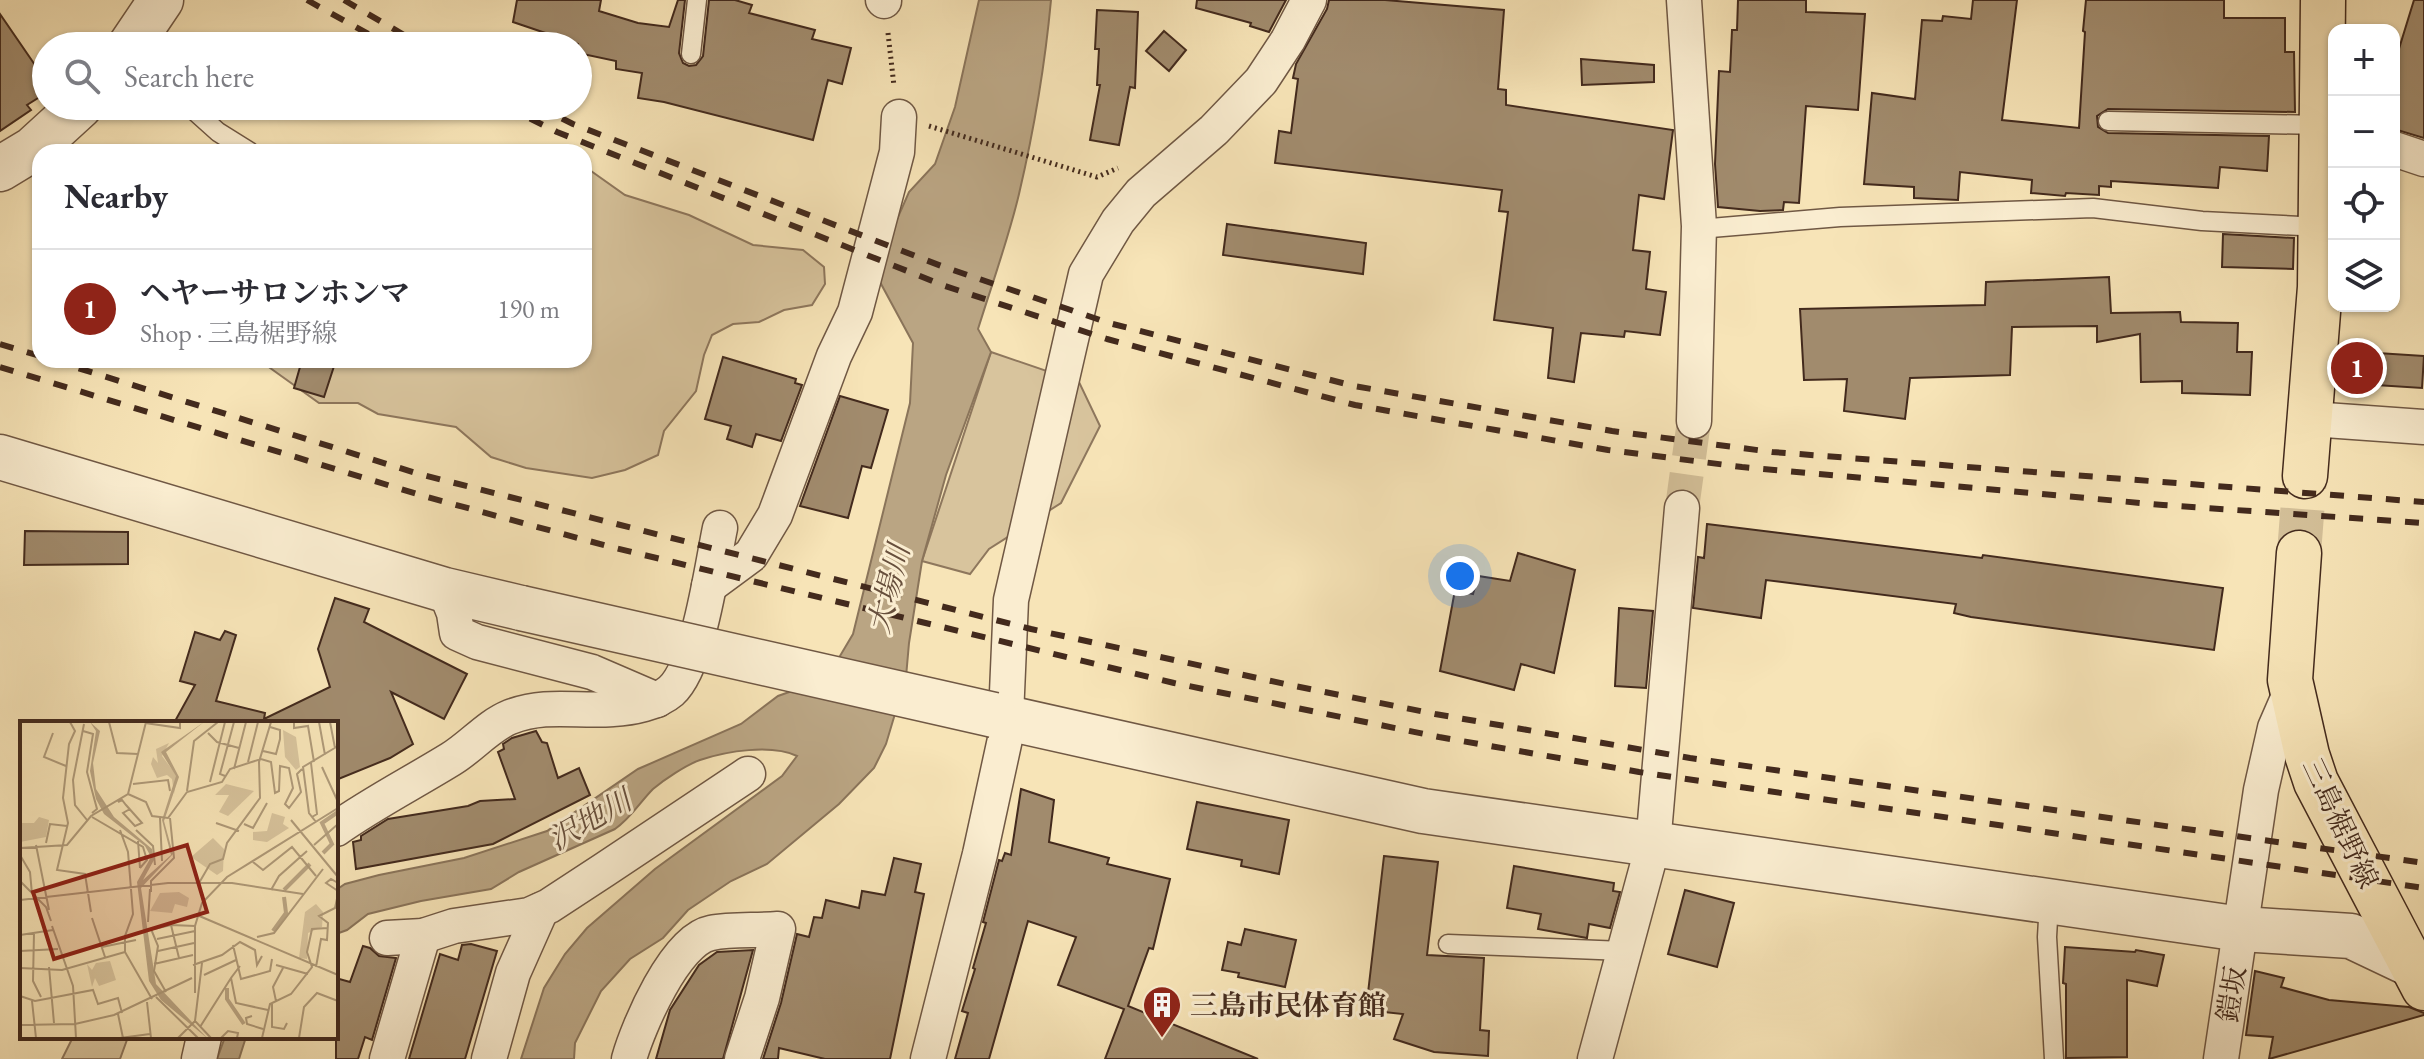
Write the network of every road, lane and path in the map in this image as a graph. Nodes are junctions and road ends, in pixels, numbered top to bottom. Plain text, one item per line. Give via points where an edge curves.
1 (161, 0) edge
2 (697, 0) edge
3 (884, 0) edge
4 (1309, 0) edge
5 (1684, 0) edge
6 (2323, 0) edge
7 (139, 32) edge
8 (691, 54) dead end
9 (65, 120) edge
10 (205, 120) edge
11 (912, 121) junction
12 (2108, 121) dead end
13 (2327, 127) edge
14 (38, 144) edge
15 (237, 144) edge
16 (32, 150) edge
17 (2400, 151) edge
18 (2424, 159) edge
19 (1055, 165) dead end
20 (0, 169) edge
21 (2320, 227) junction
22 (1699, 229) junction
23 (2311, 419) junction
24 (1694, 421) tunnel mouth
25 (2424, 427) edge
26 (0, 457) edge
27 (2305, 476) tunnel mouth
28 (1682, 508) tunnel mouth
29 (720, 528) dead end
30 (2299, 553) tunnel mouth
31 (709, 586) junction
32 (445, 590) junction
33 (2292, 689) junction
34 (657, 700) junction
35 (1001, 716) junction
36 (748, 774) dead end
37 (338, 828) edge
38 (1653, 845) junction
39 (2049, 902) junction
40 (541, 910) junction
41 (2241, 929) junction
42 (423, 936) junction
43 (387, 938) dead end
44 (1448, 944) dead end
45 (1624, 951) junction
46 (2420, 974) edge
47 (204, 1039) edge
48 (199, 1059) edge
49 (387, 1059) edge
50 (489, 1059) edge
51 (629, 1059) edge
52 (742, 1059) edge
53 (928, 1059) edge
54 (1595, 1059) edge
55 (2054, 1059) edge
56 (2221, 1059) edge

1 - 7 street
2 - 8 lane
3 - 11 path
4 - 35 street via 1261,81 1141,193 1086,274 1011,600
5 - 22 street
6 - 13 main road
9 - 14 street
10 - 15 lane
11 - 19 path
11 - 31 street via 897,152 855,312 775,515 751,555
12 - 13 lane
13 - 21 main road
16 - 20 street
17 - 18 street
21 - 22 lane via 2093,208 1840,217
21 - 23 main road
22 - 24 street
23 - 25 street
23 - 27 main road
26 - 32 street
28 - 38 street
29 - 31 street
30 - 33 main road, 三島裾野線
31 - 34 street via 689,660 673,689
32 - 34 street via 457,633 592,672
32 - 35 street, bridge
33 - 41 street, 鎧坂 via 2275,728 2261,790
33 - 46 main road, 三島裾野線 via 2316,782
34 - 37 street via 613,709 534,710 509,717 451,760
35 - 38 street via 1423,811
35 - 53 street via 980,854
36 - 40 street
38 - 39 street
38 - 45 street
39 - 41 street
39 - 55 lane
40 - 42 street
40 - 50 street via 513,973
41 - 46 street via 2351,936
41 - 56 street, 鎧坂
42 - 43 street
42 - 49 street
44 - 45 lane
45 - 54 street
47 - 48 street
51 - 52 street via 646,1010 696,940 708,934 778,929

